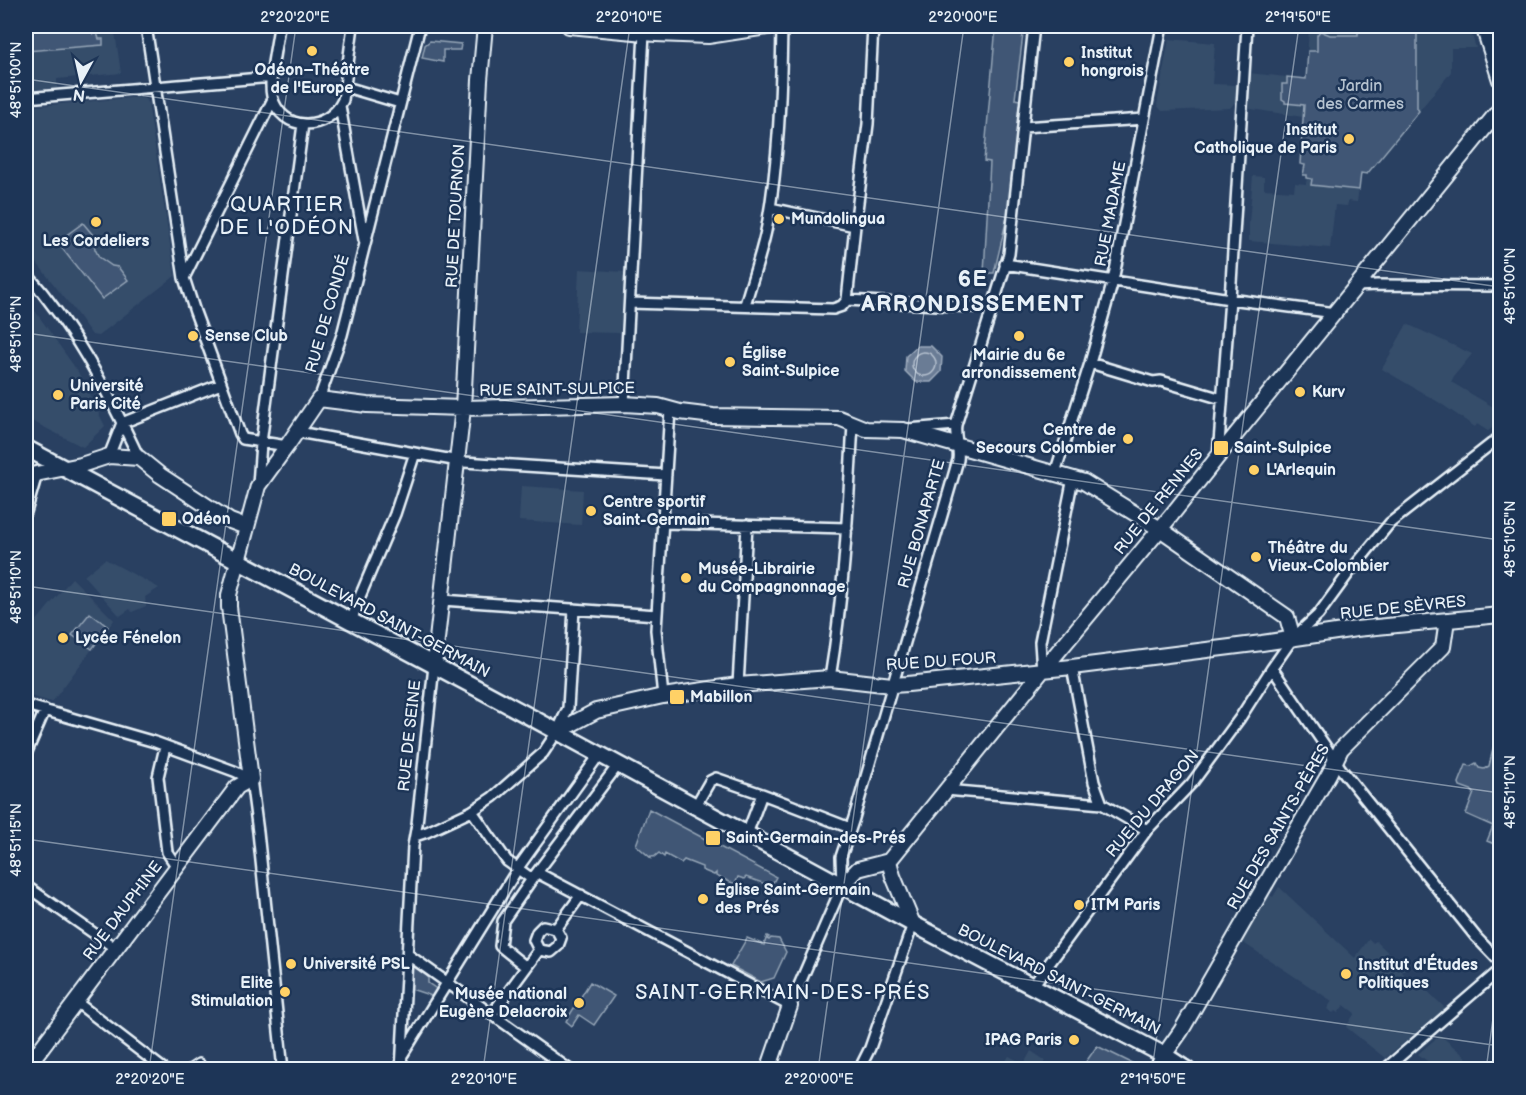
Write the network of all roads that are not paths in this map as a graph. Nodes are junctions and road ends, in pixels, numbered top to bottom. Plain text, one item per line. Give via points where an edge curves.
1 (146, 26) edge
2 (279, 26) edge
3 (353, 26) edge
4 (420, 26) edge
5 (484, 26) edge
6 (569, 26) edge
7 (773, 26) edge
8 (782, 26) edge
9 (873, 26) edge
10 (1034, 26) edge
11 (1162, 26) edge
12 (1247, 26) edge
13 (1484, 26) edge
14 (644, 33) junction
15 (272, 77) junction
16 (1500, 80) edge
17 (155, 87) junction
18 (345, 87) junction
19 (26, 98) edge
20 (273, 99) junction
21 (400, 103) junction
22 (340, 106) junction
23 (1500, 109) edge
24 (1144, 119) junction
25 (303, 124) junction
26 (1023, 128) junction
27 (770, 208) junction
28 (855, 225) junction
29 (365, 246) junction
30 (1005, 264) junction
31 (26, 273) edge
32 (184, 278) junction
33 (1113, 281) junction
34 (1356, 286) junction
35 (1500, 286) edge
36 (1230, 299) junction
37 (847, 300) junction
38 (630, 303) junction
39 (745, 305) junction
40 (992, 308) junction
41 (1335, 313) junction
42 (1090, 363) junction
43 (221, 384) junction
44 (319, 399) junction
45 (1222, 399) junction
46 (624, 404) junction
47 (463, 408) junction
48 (670, 410) junction
49 (122, 423) junction
50 (853, 424) junction
51 (956, 425) junction
52 (903, 430) junction
53 (298, 432) junction
54 (1500, 437) edge
55 (261, 443) junction
56 (287, 446) junction
57 (957, 446) junction
58 (26, 448) edge
59 (415, 453) junction
60 (109, 456) junction
61 (1218, 456) junction
62 (140, 458) junction
63 (456, 460) junction
64 (64, 468) junction
65 (1055, 473) junction
66 (31, 475) edge
67 (666, 475) junction
68 (1073, 478) junction
69 (258, 486) junction
70 (26, 512) edge
71 (664, 523) junction
72 (747, 525) junction
73 (246, 527) junction
74 (847, 528) junction
75 (1160, 529) junction
76 (237, 560) junction
77 (442, 600) junction
78 (574, 609) junction
79 (657, 615) junction
80 (1500, 615) edge
81 (1447, 620) junction
82 (351, 622) junction
83 (1293, 638) junction
84 (434, 666) junction
85 (1072, 667) junction
86 (1272, 668) junction
87 (1042, 671) junction
88 (830, 678) junction
89 (738, 685) junction
90 (892, 685) junction
91 (663, 696) junction
92 (26, 705) edge
93 (45, 710) junction
94 (557, 732) junction
95 (165, 747) junction
96 (26, 754) edge
97 (599, 755) junction
98 (1335, 761) junction
99 (618, 765) junction
100 (250, 779) junction
101 (946, 790) junction
102 (762, 794) junction
103 (1102, 804) junction
104 (695, 807) junction
105 (472, 811) junction
106 (850, 828) junction
107 (1147, 830) junction
108 (747, 834) junction
109 (415, 836) junction
110 (889, 861) junction
111 (177, 867) junction
112 (518, 869) junction
113 (535, 876) junction
114 (26, 886) edge
115 (842, 886) junction
116 (580, 895) junction
117 (913, 924) junction
118 (556, 928) junction
119 (115, 948) junction
120 (539, 950) junction
121 (407, 954) junction
122 (1500, 963) edge
123 (526, 967) junction
124 (1500, 970) edge
125 (447, 982) junction
126 (1032, 987) junction
127 (75, 1001) junction
128 (790, 1006) junction
129 (492, 1014) junction
130 (1164, 1055) junction
131 (402, 1056) junction
132 (28, 1058) edge
133 (200, 1064) dead end
134 (165, 1070) edge
135 (190, 1070) edge
136 (283, 1070) edge
137 (401, 1070) edge
138 (570, 1070) edge
139 (768, 1070) edge
140 (859, 1070) edge
141 (1156, 1070) edge
142 (1187, 1070) edge
143 (1384, 1070) edge

1 - 17 street
2 - 15 street
3 - 18 street
4 - 21 street, RUE DE CONDÉ
5 - 47 street, RUE DE TOURNON
6 - 14 street
7 - 14 street via 708,36
8 - 27 street
9 - 28 street via 868,124
10 - 26 street, RUE BONAPARTE
11 - 24 street, RUE MADAME
12 - 36 street
13 - 16 street
14 - 38 street
15 - 17 street
15 - 20 street
17 - 19 street
17 - 32 street
18 - 21 street
18 - 22 street
20 - 25 street via 287,117
20 - 32 street
21 - 29 street, RUE DE CONDÉ
22 - 25 street via 321,122
22 - 29 street
23 - 34 street, RUE DE RENNES
24 - 26 street
24 - 33 street, RUE MADAME
25 - 55 street
26 - 30 street, RUE BONAPARTE
27 - 28 street
27 - 39 street
28 - 37 street
29 - 44 street, RUE DE CONDÉ via 342,334
30 - 33 street
30 - 40 street, RUE BONAPARTE
31 - 49 street via 88,356
32 - 43 street
33 - 36 street
33 - 42 street, RUE MADAME
34 - 35 street
34 - 41 street, RUE DE RENNES
36 - 41 street
36 - 45 street
37 - 39 street via 833,309
37 - 40 street
38 - 39 street
38 - 46 street
40 - 51 street, RUE BONAPARTE
41 - 61 street, RUE DE RENNES
42 - 45 street
42 - 65 street, RUE MADAME
43 - 49 street
43 - 55 street via 243,439
44 - 47 street, RUE SAINT-SULPICE
44 - 53 street, RUE DE CONDÉ
45 - 61 street
46 - 47 street, RUE SAINT-SULPICE
46 - 48 street, RUE SAINT-SULPICE
47 - 63 street, RUE DE SEINE
48 - 50 street, RUE SAINT-SULPICE via 713,416 839,418
48 - 67 street
49 - 60 street
49 - 62 street
50 - 52 street, RUE SAINT-SULPICE via 866,429
50 - 74 street
51 - 52 street
51 - 57 street, RUE BONAPARTE
52 - 57 street, RUE SAINT-SULPICE
53 - 56 street, RUE DE CONDÉ
53 - 59 street
54 - 83 street, RUE DU DRAGON via 1390,523 1318,615
55 - 56 street
55 - 69 street
56 - 69 street, RUE DE CONDÉ
57 - 65 street, RUE SAINT-SULPICE
57 - 90 street, RUE BONAPARTE via 958,460
58 - 64 main road, BOULEVARD SAINT-GERMAIN
59 - 63 street
59 - 82 street
60 - 62 street
60 - 64 street
61 - 75 street, RUE DE RENNES
62 - 73 street via 230,521
63 - 67 street
63 - 77 street, RUE DE SEINE
64 - 66 street
64 - 76 main road, BOULEVARD SAINT-GERMAIN
65 - 68 street, RUE SAINT-SULPICE
66 - 70 street
67 - 71 street
68 - 75 street, RUE SAINT-SULPICE
68 - 87 street via 1040,642
69 - 73 street, RUE DE CONDÉ
71 - 72 street
71 - 79 street
72 - 74 street
72 - 89 street
73 - 76 street, RUE DE CONDÉ
74 - 88 street
75 - 83 street, RUE SAINT-SULPICE via 1287,617
75 - 87 street, RUE DE RENNES
76 - 82 main road, BOULEVARD SAINT-GERMAIN
76 - 100 street, RUE DE CONDÉ via 229,608
77 - 78 street
77 - 84 street, RUE DE SEINE
78 - 79 street
78 - 94 street via 568,708
79 - 91 street
80 - 81 street, RUE DE SÈVRES
81 - 83 street, RUE DE SÈVRES
81 - 98 street, RUE DES SAINTS-PÈRES via 1443,647 1341,749
82 - 84 main road, BOULEVARD SAINT-GERMAIN
83 - 85 street, RUE DU FOUR
83 - 86 street, RUE DU DRAGON
84 - 94 main road, BOULEVARD SAINT-GERMAIN
84 - 109 street, RUE DE SEINE
85 - 87 street, RUE DU FOUR
85 - 103 street via 1094,782
86 - 98 street
86 - 107 street, RUE DU DRAGON via 1192,783
87 - 90 street, RUE DU FOUR
87 - 101 street, RUE DE RENNES
88 - 89 street, RUE DU FOUR
88 - 90 street, RUE DU FOUR
89 - 91 street, RUE DU FOUR
90 - 106 street, RUE BONAPARTE
91 - 94 street, RUE DU FOUR via 596,711
92 - 93 street
93 - 95 street
93 - 96 street
94 - 97 main road, BOULEVARD SAINT-GERMAIN
94 - 105 street via 543,753
95 - 100 street
95 - 111 street via 158,777 167,852
97 - 99 main road, BOULEVARD SAINT-GERMAIN
97 - 112 street
98 - 122 street
98 - 130 street, RUE DES SAINTS-PÈRES
99 - 104 main road, BOULEVARD SAINT-GERMAIN
99 - 113 street
100 - 111 street, RUE DAUPHINE via 237,787
100 - 136 street
101 - 103 street
101 - 110 street, RUE DE RENNES
102 - 104 street via 716,778 710,781
102 - 106 street
102 - 108 street
103 - 107 street
104 - 108 main road, BOULEVARD SAINT-GERMAIN
105 - 109 street
105 - 112 street via 507,861
106 - 115 street, RUE BONAPARTE via 841,857
107 - 126 street, RUE DU DRAGON
108 - 115 main road, BOULEVARD SAINT-GERMAIN
109 - 121 street, RUE DE SEINE
110 - 115 street via 858,869
110 - 117 street
111 - 119 street, RUE DAUPHINE
112 - 113 street
112 - 125 street
113 - 116 street
113 - 123 street via 503,921 500,946
114 - 119 street
115 - 117 main road, BOULEVARD SAINT-GERMAIN
115 - 128 street
116 - 118 street
116 - 128 street
117 - 126 main road, BOULEVARD SAINT-GERMAIN
117 - 140 street
118 - 120 street via 561,938 558,946 551,952
118 - 120 street via 543,926 537,932 534,939
119 - 127 street, RUE DAUPHINE
120 - 123 street
121 - 125 street
121 - 131 street, RUE DE SEINE
123 - 129 street
124 - 143 street
125 - 129 street
125 - 131 street
126 - 130 main road, BOULEVARD SAINT-GERMAIN
127 - 132 street, RUE DAUPHINE
127 - 134 street
128 - 139 street
129 - 138 street
130 - 141 street, RUE DES SAINTS-PÈRES
130 - 142 main road, BOULEVARD SAINT-GERMAIN
131 - 137 street, RUE DE SEINE
133 - 135 street

